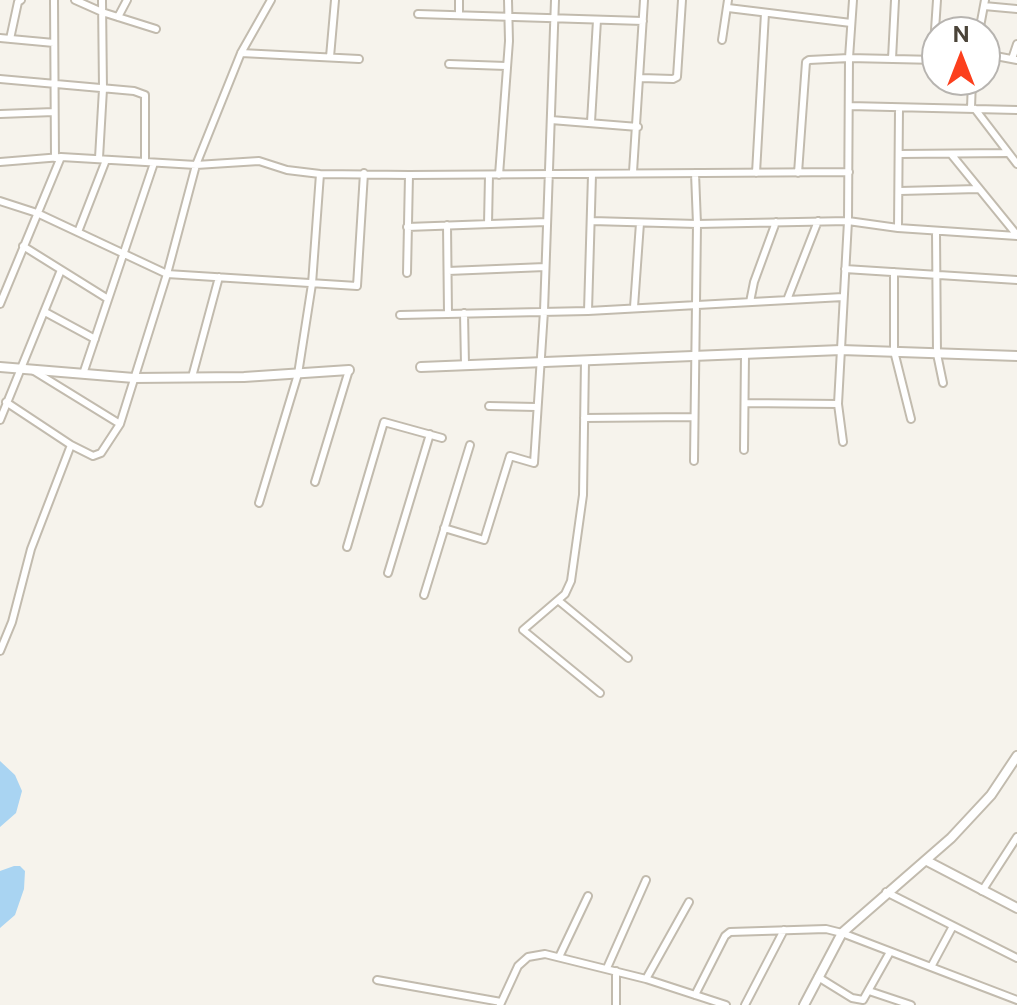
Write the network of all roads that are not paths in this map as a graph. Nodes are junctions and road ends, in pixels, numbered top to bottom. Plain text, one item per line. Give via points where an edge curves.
1 (21, 0) edge
2 (54, 0) edge
3 (75, 0) edge
4 (102, 0) edge
5 (127, 0) edge
6 (271, 0) edge
7 (335, 0) edge
8 (459, 0) edge
9 (508, 0) edge
10 (555, 0) edge
11 (644, 0) edge
12 (682, 0) edge
13 (853, 0) edge
14 (895, 0) edge
15 (985, 3) edge
16 (728, 4) edge
17 (1017, 9) edge
18 (102, 12) junction
19 (765, 13) junction
20 (418, 14) dead end
21 (459, 15) junction
22 (507, 16) junction
23 (118, 17) junction
24 (554, 20) junction
25 (597, 20) junction
26 (643, 21) junction
27 (851, 23) junction
28 (156, 29) dead end
29 (0, 38) edge
30 (10, 39) junction
31 (722, 40) dead end
32 (54, 43) junction
33 (1017, 44) edge
34 (241, 53) junction
35 (330, 57) junction
36 (849, 58) junction
37 (359, 59) dead end
38 (892, 59) junction
39 (921, 60) edge
40 (1014, 60) edge
41 (449, 64) dead end
42 (506, 66) junction
43 (641, 78) junction
44 (0, 79) edge
45 (53, 84) junction
46 (103, 89) junction
47 (973, 96) edge
48 (849, 106) junction
49 (973, 108) junction
50 (899, 109) junction
51 (1017, 110) edge
52 (54, 112) junction
53 (0, 114) edge
54 (551, 120) junction
55 (591, 122) junction
56 (638, 127) junction
57 (1007, 153) junction
58 (900, 154) junction
59 (951, 154) junction
60 (58, 158) junction
61 (102, 159) junction
62 (0, 162) edge
63 (145, 162) junction
64 (154, 163) junction
65 (1017, 164) edge
66 (196, 165) junction
67 (633, 172) junction
68 (849, 172) junction
69 (364, 173) junction
70 (695, 173) junction
71 (756, 173) junction
72 (798, 173) junction
73 (320, 174) junction
74 (547, 174) junction
75 (409, 175) junction
76 (489, 175) junction
77 (499, 175) junction
78 (592, 175) junction
79 (978, 189) junction
80 (900, 191) junction
81 (1, 204) edge
82 (37, 213) junction
83 (592, 221) junction
84 (776, 221) junction
85 (818, 221) junction
86 (848, 221) junction
87 (546, 222) junction
88 (640, 223) junction
89 (488, 224) junction
90 (697, 224) junction
91 (447, 225) junction
92 (407, 227) junction
93 (898, 228) junction
94 (78, 232) junction
95 (936, 232) junction
96 (1017, 236) edge
97 (23, 246) junction
98 (123, 253) junction
99 (545, 267) junction
100 (845, 269) junction
101 (61, 270) junction
102 (448, 271) junction
103 (894, 272) junction
104 (407, 273) dead end
105 (167, 274) junction
106 (935, 276) junction
107 (219, 277) junction
108 (1017, 280) edge
109 (312, 284) junction
110 (843, 297) junction
111 (108, 299) junction
112 (787, 300) junction
113 (750, 302) junction
114 (0, 304) edge
115 (696, 306) junction
116 (634, 307) junction
117 (544, 311) junction
118 (588, 311) junction
119 (45, 312) junction
120 (464, 313) junction
121 (448, 314) junction
122 (400, 315) dead end
123 (95, 339) junction
124 (841, 350) junction
125 (894, 351) junction
126 (745, 354) junction
127 (937, 354) junction
128 (694, 356) junction
129 (1017, 356) edge
130 (585, 360) junction
131 (539, 362) junction
132 (465, 365) junction
133 (0, 367) edge
134 (421, 367) dead end
135 (27, 369) junction
136 (349, 370) joint
137 (83, 374) junction
138 (298, 374) junction
139 (192, 377) junction
140 (134, 378) junction
141 (943, 383) dead end
142 (6, 402) junction
143 (745, 403) junction
144 (838, 404) junction
145 (489, 406) dead end
146 (536, 407) junction
147 (693, 417) junction
148 (584, 418) junction
149 (911, 419) dead end
150 (0, 420) edge
151 (120, 424) junction
152 (430, 434) junction
153 (442, 438) dead end
154 (843, 442) dead end
155 (71, 445) junction
156 (470, 445) dead end
157 (744, 450) dead end
158 (694, 461) dead end
159 (315, 482) dead end
160 (259, 503) dead end
161 (444, 528) junction
162 (347, 547) dead end
163 (388, 573) dead end
164 (424, 595) dead end
165 (559, 601) junction
166 (0, 651) edge
167 (628, 658) dead end
168 (600, 693) dead end
169 (1017, 756) edge
170 (1017, 837) edge
171 (927, 861) junction
172 (646, 880) dead end
173 (886, 892) junction
174 (982, 892) junction
175 (588, 896) dead end
176 (689, 902) dead end
177 (1017, 908) edge
178 (953, 926) junction
179 (784, 930) junction
180 (842, 933) junction
181 (890, 952) junction
182 (559, 957) junction
183 (1017, 958) edge
184 (931, 967) junction
185 (607, 968) junction
186 (616, 971) junction
187 (818, 977) junction
188 (646, 979) junction
189 (377, 980) dead end
190 (869, 991) junction
191 (695, 995) junction
192 (1017, 1000) edge
193 (501, 1003) edge
194 (616, 1005) edge
195 (726, 1005) edge
196 (745, 1005) edge
197 (804, 1005) edge
198 (911, 1005) edge

1 - 30 street
2 - 32 street
3 - 18 street
4 - 18 street
5 - 23 street
6 - 34 street
7 - 35 street
8 - 21 street
9 - 22 street
10 - 24 street
11 - 26 street
12 - 43 street via 677,77
13 - 27 street
14 - 38 street
15 - 17 street
16 - 19 street
16 - 31 street
18 - 23 street
18 - 46 street
19 - 27 street
19 - 71 street
20 - 21 street
21 - 22 street
22 - 24 street
22 - 42 street
23 - 28 street
24 - 25 street
24 - 54 street
25 - 26 street
25 - 55 street
26 - 43 street
27 - 36 street
29 - 30 street
30 - 32 street
32 - 45 street
33 - 40 street
34 - 35 street
34 - 66 street
35 - 37 street
36 - 38 street
36 - 48 street
36 - 72 street via 806,62
38 - 39 street
41 - 42 street
42 - 77 street
43 - 56 street
44 - 45 street
45 - 46 street
45 - 52 street
46 - 61 street
46 - 63 street via 145,95
47 - 49 street
48 - 50 street
48 - 68 street
49 - 50 street
49 - 51 street
49 - 57 street
50 - 58 street
52 - 53 street
52 - 60 street
54 - 55 street
54 - 74 street
55 - 56 street
56 - 67 street
57 - 59 street
57 - 65 street
58 - 59 street
58 - 80 street
59 - 79 street
60 - 61 street
60 - 62 street
60 - 82 street
61 - 63 street
61 - 94 street
63 - 64 street
64 - 66 street
64 - 98 street
66 - 73 street via 259,161
66 - 105 street
67 - 70 street
67 - 78 street
68 - 72 street
68 - 86 street
69 - 73 street
69 - 75 street
69 - 109 street via 357,286
70 - 71 street
70 - 90 street
71 - 72 street
73 - 109 street
74 - 77 street
74 - 78 street
74 - 87 street
75 - 76 street
75 - 92 street
76 - 77 street
76 - 89 street
78 - 83 street
79 - 80 street
79 - 96 street
80 - 93 street
81 - 82 street
82 - 94 street
82 - 97 street
83 - 88 street
83 - 118 street
84 - 85 street
84 - 90 street
84 - 113 street
85 - 86 street
85 - 112 street
86 - 93 street
86 - 100 street
87 - 89 street
87 - 99 street
88 - 90 street
88 - 116 street
89 - 91 street
90 - 115 street
91 - 92 street
91 - 102 street
92 - 104 street
93 - 95 street
94 - 98 street
95 - 96 street
95 - 106 street
97 - 101 street
97 - 114 street
98 - 105 street
98 - 111 street
99 - 102 street
99 - 117 street
100 - 103 street
100 - 110 street
101 - 111 street
101 - 119 street
102 - 121 street
103 - 106 street
103 - 125 street
105 - 107 street
105 - 140 street
106 - 108 street
106 - 127 street
107 - 109 street
107 - 139 street
109 - 138 street
110 - 112 street
110 - 124 street
111 - 123 street
112 - 113 street
113 - 115 street
115 - 116 street
115 - 128 street
116 - 118 street
117 - 118 street
117 - 120 street
117 - 131 street
119 - 123 street
119 - 135 street
120 - 121 street
120 - 132 street
121 - 122 street
123 - 137 street
124 - 125 street
124 - 126 street
124 - 144 street
125 - 127 street
125 - 149 street
126 - 128 street
126 - 143 street
127 - 129 street
127 - 141 street
128 - 130 street
128 - 147 street
130 - 131 street
130 - 148 street
131 - 132 street
131 - 146 street
132 - 134 street
133 - 135 street
135 - 137 street
135 - 142 street
135 - 151 street
136 - 138 street
136 - 159 street
137 - 140 street
138 - 139 street
138 - 160 street
139 - 140 street
140 - 151 street
142 - 150 street
142 - 155 street
143 - 144 street
143 - 157 street
144 - 154 street
145 - 146 street
146 - 161 street via 534,463 510,456 484,540
147 - 148 street
147 - 158 street
148 - 165 street via 583,495 571,581
151 - 155 street via 97,455
152 - 153 street
152 - 162 street via 384,422
152 - 163 street
155 - 166 street
156 - 161 street
161 - 164 street
165 - 167 street
165 - 168 street via 523,630
169 - 171 street via 991,795
170 - 174 street
171 - 173 street
171 - 174 street
172 - 185 street
173 - 178 street
173 - 180 street
174 - 177 street
175 - 182 street
176 - 188 street
178 - 183 street
178 - 184 street
179 - 180 street
179 - 191 street via 730,932
179 - 196 street
180 - 181 street
180 - 187 street
181 - 184 street
181 - 190 street
182 - 185 street
182 - 193 street via 528,957 512,976
184 - 192 street
185 - 186 street
186 - 188 street
186 - 194 street
187 - 190 street via 861,1001
187 - 197 street
188 - 191 street
189 - 193 street
190 - 198 street
191 - 195 street

